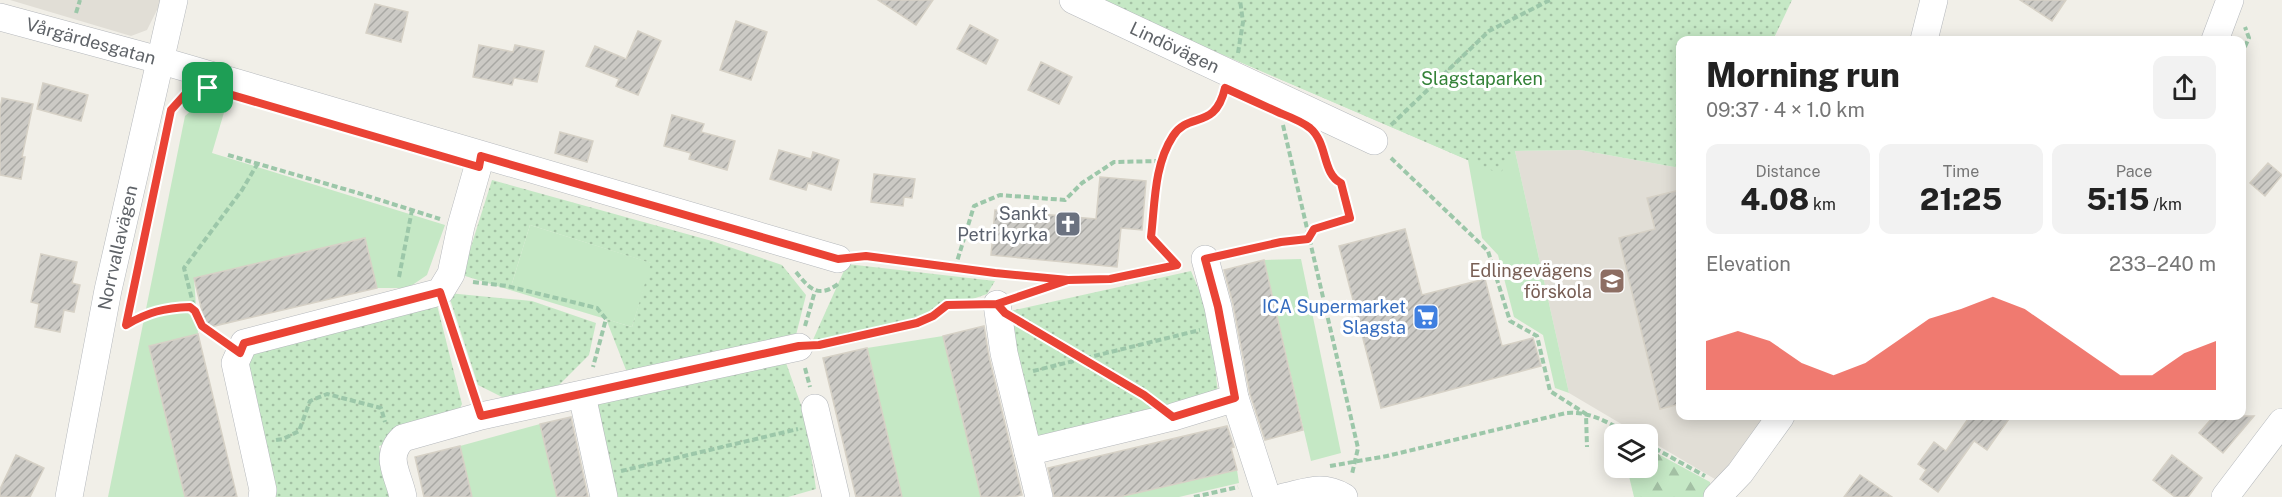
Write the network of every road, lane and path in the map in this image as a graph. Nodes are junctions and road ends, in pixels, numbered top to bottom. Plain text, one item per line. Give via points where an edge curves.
1 (174, 0) edge
2 (1073, 0) edge
3 (1240, 0) edge
4 (1550, 0) edge
5 (1934, 0) edge
6 (2230, 0) edge
7 (0, 17) edge
8 (1925, 36) edge
9 (2216, 36) edge
10 (159, 60) junction
11 (1230, 75) junction
12 (189, 90) dead end
13 (1286, 101) junction
14 (171, 110) dead end
15 (1320, 139) dead end
16 (1374, 141) junction
17 (228, 155) dead end
18 (481, 156) junction
19 (1160, 161) junction
20 (258, 163) junction
21 (411, 210) junction
22 (461, 226) junction
23 (1308, 239) junction
24 (838, 259) junction
25 (1205, 259) junction
26 (1177, 265) junction
27 (955, 268) junction
28 (793, 269) dead end
29 (1068, 280) junction
30 (446, 283) junction
31 (394, 303) junction
32 (997, 304) junction
33 (195, 311) junction
34 (128, 314) dead end
35 (1221, 325) junction
36 (799, 346) joint
37 (240, 353) junction
38 (1083, 359) junction
39 (1010, 376) junction
40 (582, 395) junction
41 (1235, 398) junction
42 (1586, 414) junction
43 (481, 416) junction
44 (817, 416) joint
45 (1173, 417) junction
46 (1778, 420) edge
47 (2282, 422) edge
48 (1607, 424) edge
49 (403, 438) junction
50 (252, 440) junction
51 (1587, 447) dead end
52 (1658, 451) edge
53 (1028, 452) junction
54 (1355, 461) junction
55 (602, 487) edge
56 (1722, 493) edge
57 (69, 497) edge
58 (262, 497) edge
59 (403, 497) edge
60 (834, 497) edge
61 (1039, 497) edge
62 (1267, 497) edge
63 (1284, 497) edge
64 (1344, 497) edge
65 (2225, 497) edge

1 - 10 street, Norrvallavägen
2 - 11 street, Lindövägen
3 - 11 path via 1243,22
4 - 16 path via 1489,31
5 - 8 street
6 - 9 street
7 - 10 street, Vårgärdesgatan
10 - 18 street, Vårgärdesgatan
10 - 57 street, Norrvallavägen via 108,290
11 - 13 street, Lindövägen
11 - 19 path via 1213,113 1177,131
12 - 14 path
13 - 16 street, Lindövägen
13 - 23 path via 1282,122
15 - 23 path via 1334,180 1341,183 1350,218 1314,229
16 - 42 path via 1488,252 1510,321 1537,336 1550,391
17 - 20 path
18 - 22 street
18 - 24 street, Vårgärdesgatan
19 - 26 path via 1151,237
19 - 27 path via 1114,162 1082,183 1065,200 1000,195 974,206
20 - 21 path
20 - 33 path via 184,268
21 - 22 path
21 - 31 path
22 - 30 street
23 - 25 path
23 - 54 path via 1358,448
24 - 27 path via 866,256
24 - 28 path via 839,283 828,290 815,291
25 - 26 path
25 - 35 street
26 - 29 path via 1110,279
27 - 29 path
29 - 32 path
30 - 31 street
30 - 40 path via 507,286 601,311 606,319
30 - 43 path
31 - 37 street via 244,343
32 - 36 path via 947,305 917,323
32 - 38 path via 1005,313
32 - 39 street
33 - 34 path via 190,307 169,308 126,325
33 - 37 path via 202,326
35 - 38 path
35 - 41 street
36 - 40 street
37 - 50 street via 235,363
38 - 39 path
38 - 45 path
39 - 53 street
40 - 43 street
40 - 55 street
41 - 45 street
41 - 62 street
42 - 48 path
42 - 51 path
42 - 54 path via 1566,413
43 - 49 street
44 - 55 path
44 - 60 street
45 - 53 street
46 - 56 street
47 - 65 street
49 - 50 path via 386,425 381,408 327,394 310,401 299,431 283,440
49 - 59 street via 394,446 392,461
50 - 58 street
52 - 56 path
53 - 61 street
54 - 64 path
63 - 64 street via 1321,489

